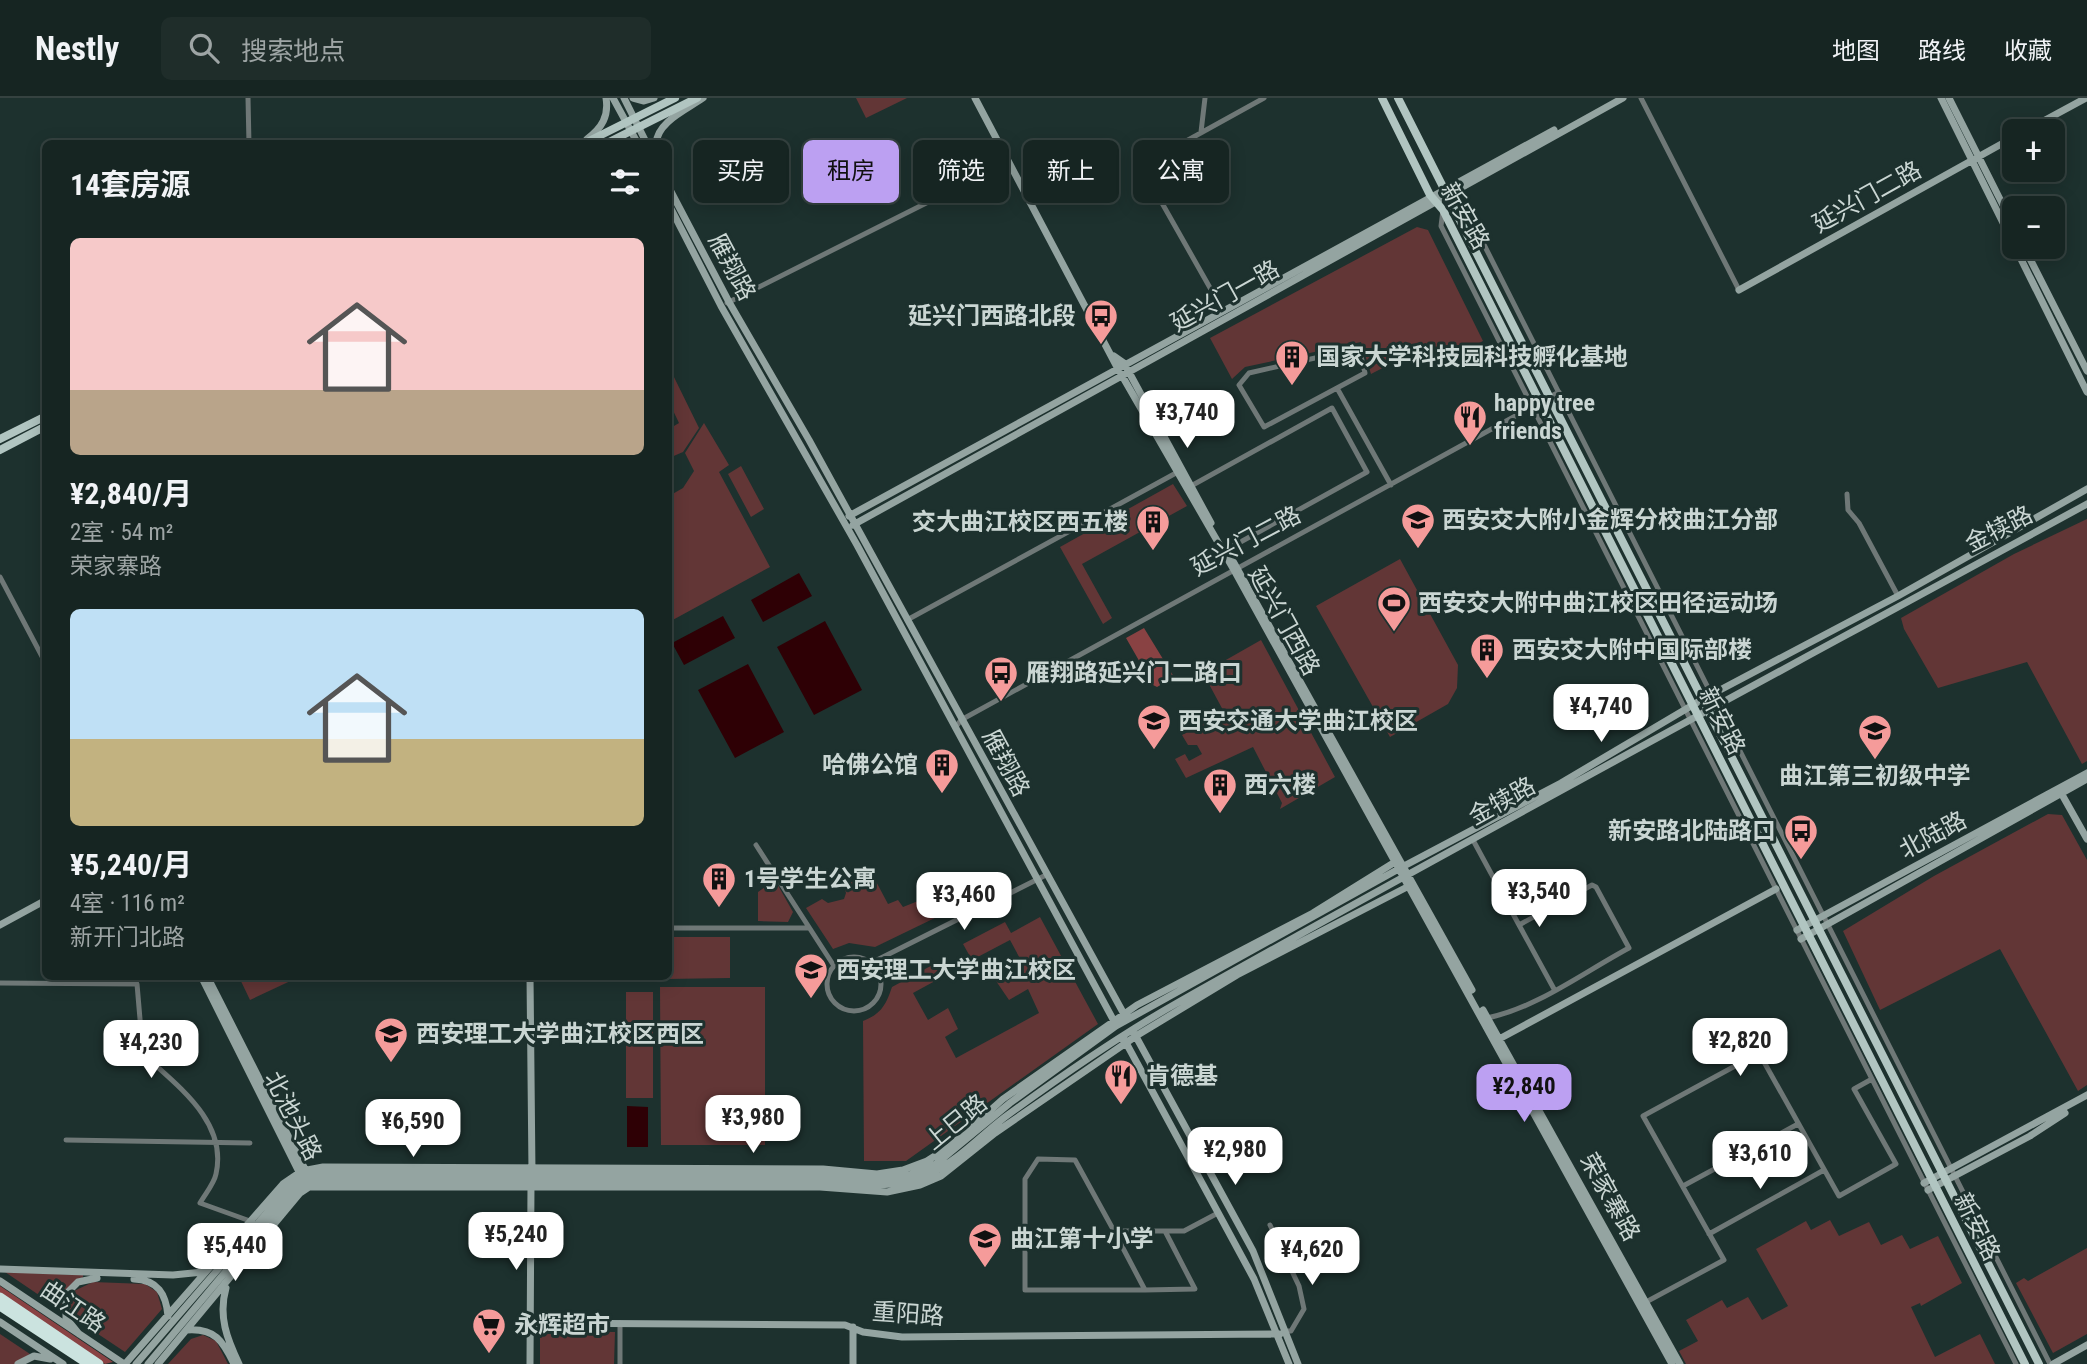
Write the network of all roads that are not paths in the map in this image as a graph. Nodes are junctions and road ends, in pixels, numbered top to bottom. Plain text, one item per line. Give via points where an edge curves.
1 (248, 98) edge
2 (606, 98) edge
3 (613, 98) edge
4 (624, 98) edge
5 (633, 98) edge
6 (654, 98) edge
7 (675, 98) edge
8 (697, 98) edge
9 (703, 98) edge
10 (975, 98) edge
11 (1205, 98) edge
12 (1264, 98) edge
13 (1382, 98) edge
14 (1398, 98) edge
15 (1613, 98) edge
16 (1623, 98) edge
17 (1641, 98) edge
18 (1941, 98) edge
19 (1949, 98) edge
20 (2085, 98) edge
21 (2047, 119) edge
22 (630, 120) junction
23 (635, 128) junction
24 (1201, 132) junction
25 (249, 140) edge
26 (586, 140) edge
27 (590, 140) edge
28 (612, 140) edge
29 (637, 140) edge
30 (644, 140) edge
31 (657, 140) edge
32 (997, 140) edge
33 (2002, 144) edge
34 (1976, 158) junction
35 (1009, 164) edge
36 (1447, 192) junction
37 (672, 194) edge
38 (1430, 195) junction
39 (926, 203) edge
40 (1440, 205) junction
41 (2002, 205) edge
42 (672, 211) edge
43 (2002, 217) edge
44 (2021, 259) edge
45 (2030, 259) edge
46 (1739, 290) joint
47 (729, 302) junction
48 (721, 306) junction
49 (1222, 310) junction
50 (1121, 365) junction
51 (2087, 371) edge
52 (1125, 373) junction
53 (1337, 388) junction
54 (2087, 392) edge
55 (1555, 394) junction
56 (1536, 404) junction
57 (42, 418) edge
58 (1271, 423) junction
59 (42, 428) edge
60 (1279, 437) junction
61 (0, 439) edge
62 (0, 450) edge
63 (1176, 473) junction
64 (1391, 485) junction
65 (1191, 486) junction
66 (2087, 489) edge
67 (1847, 494) dead end
68 (2087, 505) edge
69 (850, 515) junction
70 (841, 520) junction
71 (855, 523) junction
72 (846, 528) junction
73 (1226, 550) junction
74 (1237, 569) junction
75 (0, 577) edge
76 (1898, 596) junction
77 (907, 620) junction
78 (42, 656) edge
79 (1707, 696) junction
80 (1714, 710) junction
81 (1692, 713) junction
82 (961, 720) junction
83 (955, 728) junction
84 (2087, 773) edge
85 (2087, 779) edge
86 (2060, 791) junction
87 (2087, 839) edge
88 (1473, 840) junction
89 (756, 845) dead end
90 (1399, 866) junction
91 (1042, 876) junction
92 (1406, 876) junction
93 (1409, 886) junction
94 (1776, 889) junction
95 (42, 903) edge
96 (1819, 918) junction
97 (0, 925) edge
98 (1519, 925) junction
99 (1824, 927) junction
100 (672, 928) edge
101 (808, 928) junction
102 (1800, 928) junction
103 (1805, 937) junction
104 (871, 963) junction
105 (834, 966) junction
106 (203, 980) edge
107 (209, 980) edge
108 (530, 980) edge
109 (0, 983) edge
110 (1554, 989) junction
111 (1125, 1017) junction
112 (1487, 1018) junction
113 (1115, 1024) junction
114 (1134, 1032) junction
115 (1121, 1035) junction
116 (1501, 1038) junction
117 (1126, 1043) junction
118 (1872, 1079) junction
119 (2087, 1095) edge
120 (2087, 1101) edge
121 (1798, 1124) junction
122 (66, 1140) dead end
123 (250, 1143) dead end
124 (216, 1144) junction
125 (1824, 1170) junction
126 (1949, 1175) junction
127 (305, 1177) junction
128 (531, 1177) junction
129 (1930, 1184) junction
130 (1683, 1186) junction
131 (1219, 1213) junction
132 (250, 1221) junction
133 (1270, 1225) dead end
134 (1114, 1231) junction
135 (1165, 1231) junction
136 (1709, 1234) junction
137 (225, 1261) junction
138 (234, 1263) junction
139 (0, 1269) edge
140 (204, 1271) junction
141 (0, 1281) edge
142 (227, 1283) junction
143 (1145, 1290) junction
144 (0, 1297) edge
145 (1646, 1302) junction
146 (0, 1306) edge
147 (168, 1313) junction
148 (0, 1322) edge
149 (530, 1323) junction
150 (620, 1323) junction
151 (853, 1327) junction
152 (188, 1330) junction
153 (1281, 1333) junction
154 (79, 1334) junction
155 (167, 1334) junction
156 (2087, 1345) edge
157 (62, 1363) edge
158 (19, 1364) edge
159 (88, 1364) edge
160 (99, 1364) edge
161 (125, 1364) edge
162 (136, 1364) edge
163 (148, 1364) edge
164 (158, 1364) edge
165 (234, 1364) edge
166 (239, 1364) edge
167 (530, 1364) edge
168 (620, 1364) edge
169 (853, 1364) edge
170 (1289, 1364) edge
171 (1298, 1364) edge
172 (1672, 1364) edge
173 (1680, 1364) edge
174 (2016, 1364) edge
175 (2025, 1364) edge
176 (2039, 1364) edge
177 (2051, 1364) edge

1 - 25 street
2 - 26 street via 602,125
3 - 22 street
4 - 22 street
5 - 6 street
7 - 22 main road
8 - 23 main road
9 - 31 street via 664,125
10 - 32 street, 延兴门西路
11 - 24 street
12 - 24 street
13 - 38 main road, 新安路
14 - 36 main road, 新安路
15 - 36 street, 延兴门一路
16 - 36 street, 延兴门一路
17 - 46 street
18 - 34 street
19 - 34 street
20 - 21 street
22 - 23 street
22 - 27 main road
23 - 28 main road
23 - 29 street
23 - 30 street
24 - 49 street via 1141,166
33 - 34 street, 延兴门二路
34 - 41 street
34 - 43 street
34 - 46 street, 延兴门二路
35 - 50 street, 延兴门西路
36 - 38 street, 延兴门一路
36 - 40 street, 延兴门一路
36 - 55 main road, 新安路
37 - 47 street, 雁翔路
38 - 40 main road, 新安路
38 - 49 street, 延兴门一路
39 - 47 street
40 - 52 street, 延兴门一路
40 - 56 main road, 新安路
42 - 48 street, 雁翔路
44 - 54 street
45 - 51 street
47 - 48 street
47 - 69 street, 雁翔路
48 - 70 street, 雁翔路
49 - 50 street, 延兴门一路
50 - 52 street, 延兴门西路
50 - 69 street, 延兴门一路
52 - 63 street, 延兴门西路
52 - 65 street, 延兴门西路
52 - 71 street, 延兴门一路
53 - 58 street
53 - 58 street via 1365,373 1359,348 1249,373 1239,385 1264,428
53 - 64 street
55 - 56 street, 延兴门二路
55 - 79 main road, 新安路
56 - 64 street, 延兴门二路
56 - 81 main road, 新安路
57 - 61 main road
58 - 60 street
59 - 62 main road
60 - 65 street
60 - 73 street via 1332,408 1367,472
63 - 74 street, 延兴门西路
63 - 77 street
64 - 74 street, 延兴门二路
65 - 73 street, 延兴门西路
66 - 76 street, 金犊路
67 - 76 street via 1848,510
68 - 80 street, 金犊路 via 1994,552
69 - 70 street, 延兴门一路
69 - 71 street, 雁翔路
70 - 72 street, 雁翔路
71 - 72 street, 延兴门一路
71 - 77 street, 雁翔路
72 - 83 street, 雁翔路
73 - 74 street, 延兴门西路
74 - 82 street, 延兴门二路
74 - 90 street, 延兴门西路
75 - 78 street
76 - 79 street, 金犊路
77 - 82 street, 雁翔路
79 - 80 main road, 新安路
79 - 81 street, 金犊路
80 - 81 street, 金犊路
80 - 96 main road, 新安路
81 - 88 street, 金犊路
81 - 90 street, 金犊路
81 - 94 street
81 - 102 main road, 新安路
82 - 83 street, 延兴门二路
82 - 91 street, 雁翔路
83 - 91 street, 雁翔路
84 - 86 street, 北陆路
85 - 86 street, 北陆路
86 - 87 street
86 - 96 street, 北陆路
86 - 99 street, 北陆路
88 - 92 street, 金犊路
88 - 98 street
89 - 101 street
90 - 92 street, 荣家寨路
90 - 111 street, 金犊路
91 - 104 street
91 - 111 street, 雁翔路
91 - 113 street, 雁翔路
92 - 93 street, 荣家寨路
92 - 112 street, 荣家寨路
92 - 114 street, 金犊路
93 - 114 street
93 - 172 street, 荣家寨路
94 - 102 street
94 - 116 street
95 - 97 street
96 - 99 main road, 新安路
96 - 102 street, 北陆路
98 - 110 street
98 - 110 street via 1596,887 1629,948
99 - 103 street, 北陆路
99 - 126 main road, 新安路
100 - 101 street
101 - 105 street
102 - 103 main road, 新安路
103 - 118 street
103 - 129 main road, 新安路
104 - 105 street via 848,958
104 - 105 street via 880,976 880,991 872,1004 859,1011 843,1009 830,998 827,981
106 - 127 street, 北池头路
107 - 127 street, 北池头路
108 - 128 street
109 - 124 street via 137,984 143,1054 198,1106
110 - 112 street via 1510,1013
111 - 113 street, 上巳路
111 - 114 street, 雁翔路
112 - 116 street, 荣家寨路
113 - 115 street, 雁翔路
113 - 128 street, 上巳路 via 949,1155 910,1175 867,1180 818,1175
114 - 115 street, 金犊路
114 - 117 street
114 - 153 street, 雁翔路 via 1253,1251
115 - 117 street, 雁翔路
115 - 128 street, 上巳路 via 1007,1115 944,1167 907,1182 874,1186
116 - 145 street, 荣家寨路
117 - 128 street via 1001,1128 949,1170 909,1188 876,1192 820,1186
117 - 131 street, 雁翔路
118 - 125 street via 1854,1090 1896,1164 1839,1196
118 - 129 street
119 - 126 street
120 - 126 street
121 - 125 street
121 - 130 street
121 - 130 street via 1759,1053 1643,1116
122 - 124 street
123 - 124 street
124 - 132 street via 216,1175 200,1203
125 - 136 street
126 - 129 street
126 - 176 main road, 新安路
126 - 177 street
127 - 128 street
127 - 128 street
127 - 132 street via 283,1185
127 - 137 street
127 - 138 street
127 - 142 street via 300,1193
128 - 149 street
129 - 174 street
129 - 175 main road, 新安路
130 - 136 street
131 - 135 street via 1184,1231
131 - 153 street, 雁翔路
132 - 140 street
133 - 153 street via 1299,1286 1304,1309 1291,1331
134 - 135 street
134 - 143 street
134 - 143 street via 1075,1160 1038,1159 1025,1179 1025,1290
135 - 143 street via 1195,1289
136 - 145 street via 1724,1261
137 - 140 street
137 - 155 street
138 - 142 street
138 - 155 street
139 - 140 street via 173,1275
140 - 147 street
141 - 154 street, 曲江路
142 - 152 street
142 - 166 street via 224,1326
144 - 160 highway, 曲江路
145 - 173 street, 荣家寨路
146 - 159 highway, 曲江路
147 - 154 street via 163,1293 146,1280 83,1279 68,1290 64,1304 68,1323
147 - 155 street
147 - 161 street
148 - 157 street
149 - 150 street, 重阳路
149 - 167 street
150 - 151 street, 重阳路
150 - 168 street
151 - 153 street, 重阳路 via 902,1337
151 - 169 street
152 - 155 street
152 - 164 street
152 - 165 street via 217,1335
153 - 170 street, 雁翔路
153 - 171 street, 雁翔路
154 - 161 street, 曲江路
155 - 162 street
155 - 163 street
156 - 177 street
157 - 158 street via 37,1356

